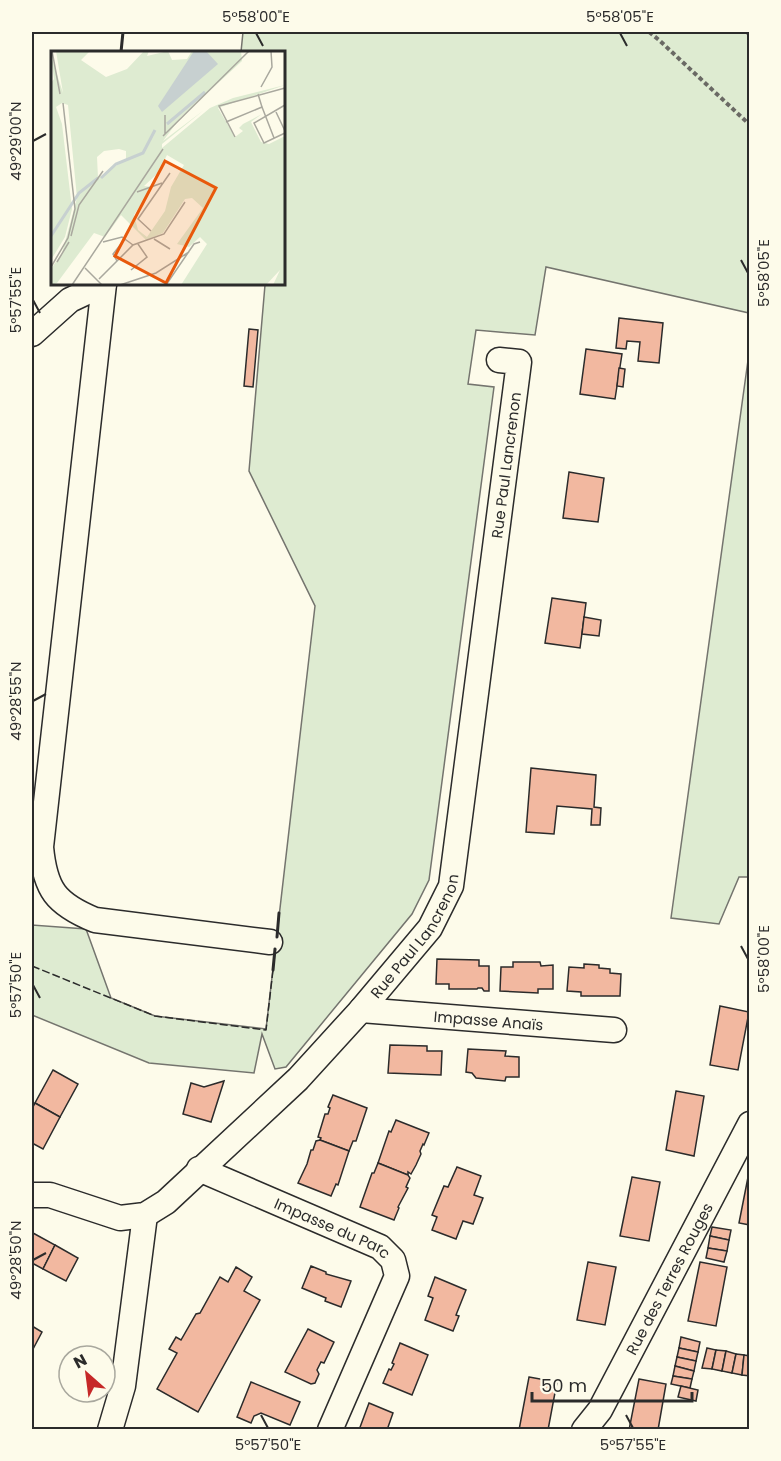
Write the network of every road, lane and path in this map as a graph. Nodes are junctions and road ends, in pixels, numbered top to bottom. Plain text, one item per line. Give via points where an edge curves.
1 (649, 32) edge
2 (750, 125) edge
3 (102, 285) edge
4 (104, 285) edge
5 (32, 334) edge
6 (499, 360) dead end
7 (270, 942) dead end
8 (361, 1010) junction
9 (614, 1030) dead end
10 (750, 1124) edge
11 (199, 1169) junction
12 (32, 1195) edge
13 (145, 1215) junction
14 (110, 1430) edge
15 (330, 1430) edge
16 (584, 1430) edge

1 - 2 path
3 - 5 street via 69,300
4 - 7 street via 41,847 43,872 60,900 73,911 95,920
6 - 8 street, Rue Paul Lancrenon via 519,362 451,886 430,928
8 - 9 street, Impasse Anaïs
8 - 11 street, Rue Paul Lancrenon via 298,1079
10 - 16 street, Rue des Terres Rouges via 600,1410
11 - 13 street, Rue Paul Lancrenon via 166,1202
11 - 15 street, Impasse du Parc via 380,1247 393,1260 397,1276
12 - 13 street via 50,1195 120,1218
13 - 14 street via 123,1386

